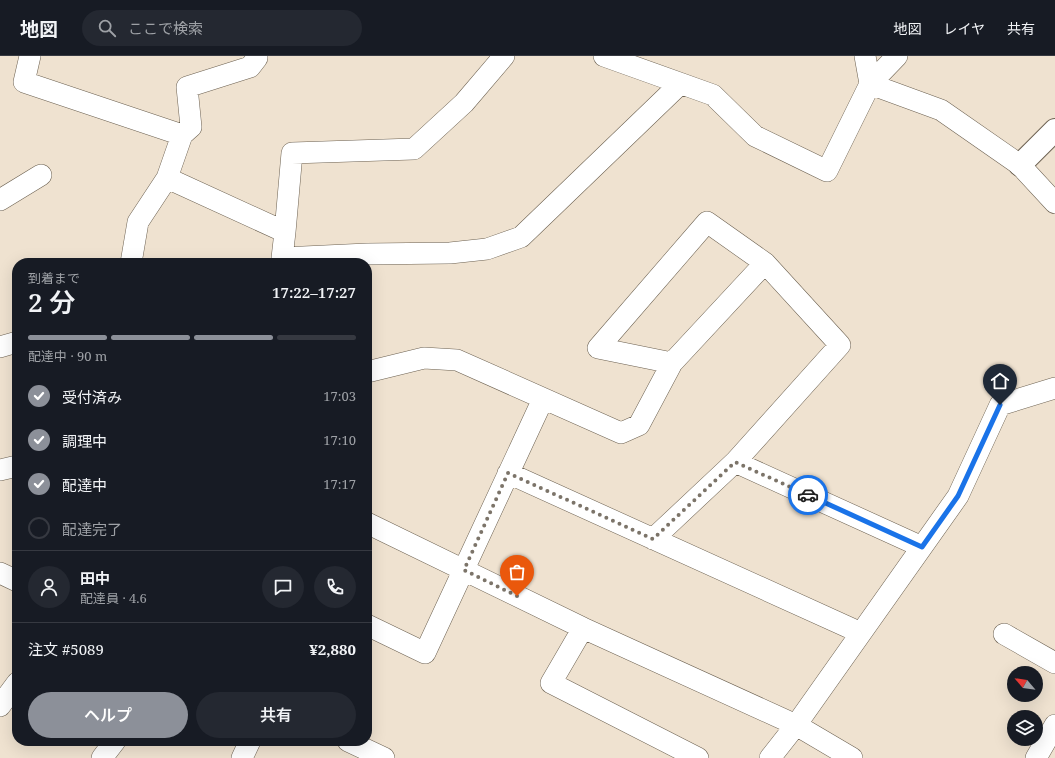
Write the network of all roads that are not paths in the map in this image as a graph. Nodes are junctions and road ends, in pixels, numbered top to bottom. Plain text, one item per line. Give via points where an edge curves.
1 (30, 56) edge
2 (257, 56) edge
3 (504, 56) edge
4 (604, 56) edge
5 (865, 56) edge
6 (897, 56) edge
7 (680, 84) junction
8 (870, 84) junction
9 (1055, 130) edge
10 (182, 135) junction
11 (1020, 165) junction
12 (41, 175) dead end
13 (167, 178) junction
14 (0, 200) edge
15 (1055, 203) edge
16 (285, 232) junction
17 (133, 258) edge
18 (765, 263) junction
19 (12, 343) edge
20 (0, 347) edge
21 (672, 362) junction
22 (372, 371) edge
23 (1055, 388) edge
24 (543, 399) junction
25 (735, 462) junction
26 (12, 467) edge
27 (0, 470) edge
28 (508, 473) junction
29 (372, 524) edge
30 (653, 539) junction
31 (922, 547) junction
32 (464, 570) junction
33 (0, 573) edge
34 (12, 579) edge
35 (372, 627) edge
36 (583, 628) junction
37 (860, 633) junction
38 (1004, 634) dead end
39 (1055, 664) edge
40 (12, 690) edge
41 (0, 706) edge
42 (796, 725) junction
43 (1055, 725) edge
44 (111, 746) edge
45 (248, 746) edge
46 (359, 746) edge
47 (102, 758) edge
48 (242, 758) edge
49 (384, 758) edge
50 (698, 758) edge
51 (770, 758) edge
52 (852, 758) edge
53 (1036, 758) edge

1 - 10 street via 24,82
2 - 10 street via 250,68 187,87 191,127
3 - 16 street via 464,103 414,149 292,153
4 - 7 street
5 - 8 street
6 - 8 street
7 - 8 street via 714,95 755,136 827,171
7 - 16 street via 521,237 487,249 450,253 282,258
8 - 11 street via 940,110
9 - 11 street
10 - 13 street
11 - 15 street
12 - 14 street
13 - 16 street
13 - 17 street via 138,222
18 - 21 street
18 - 21 street via 707,222 598,348
18 - 25 street via 840,345
19 - 20 street
21 - 24 street via 639,425 621,433
22 - 24 street via 424,358 457,360
23 - 31 street via 1000,405 958,496
24 - 28 street
25 - 30 street
25 - 31 street
26 - 27 street
28 - 30 street
28 - 32 street
29 - 32 street
30 - 37 street
31 - 37 street
32 - 35 street via 425,653
32 - 36 street
33 - 34 street
36 - 42 street
36 - 50 street via 552,683
37 - 42 street
38 - 39 street
40 - 41 street
42 - 51 street
42 - 52 street
43 - 53 street
44 - 47 street
45 - 48 street
46 - 49 street

